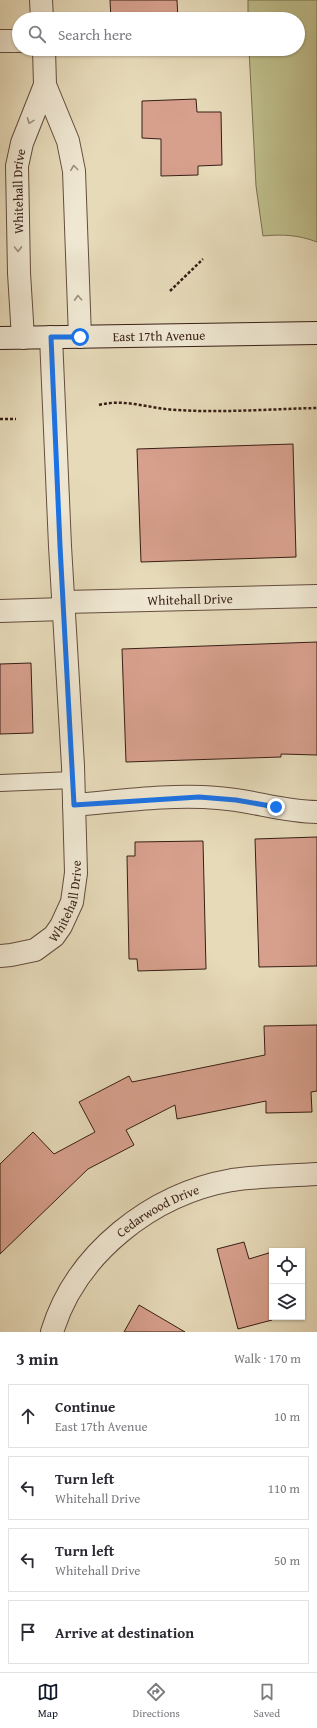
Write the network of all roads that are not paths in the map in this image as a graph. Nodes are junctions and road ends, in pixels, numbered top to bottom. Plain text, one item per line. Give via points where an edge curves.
1 (41, 0) edge
2 (42, 12) edge
3 (0, 41) edge
4 (12, 41) edge
5 (44, 56) edge
6 (45, 85) junction
7 (317, 333) edge
8 (51, 337) junction
9 (80, 337) junction
10 (0, 338) edge
11 (23, 338) junction
12 (317, 596) edge
13 (64, 606) junction
14 (0, 611) edge
15 (73, 780) junction
16 (0, 783) edge
17 (74, 805) junction
18 (317, 812) edge
19 (0, 956) edge
20 (317, 1174) edge
21 (52, 1332) edge

1 - 2 street
3 - 4 street
5 - 6 street, Whitehall Drive
9 -> 6 street via 74,170 68,141
6 -> 11 street, Whitehall Drive via 22,143 18,166 19,273
7 - 9 street, East 17th Avenue
8 - 9 street, East 17th Avenue
8 - 11 street, East 17th Avenue
8 - 13 street, Whitehall Drive
10 - 11 street, East 17th Avenue
12 - 13 street, Whitehall Drive
13 - 14 street
13 - 15 street, Whitehall Drive
15 - 16 lane
15 - 17 street, Whitehall Drive
17 - 18 street via 181,797 217,798 301,812
17 - 19 street, Whitehall Drive via 76,873 72,902 67,914 54,936 35,950
20 - 21 street, Cedarwood Drive via 231,1181 192,1190 151,1210 118,1234 95,1256 61,1305

